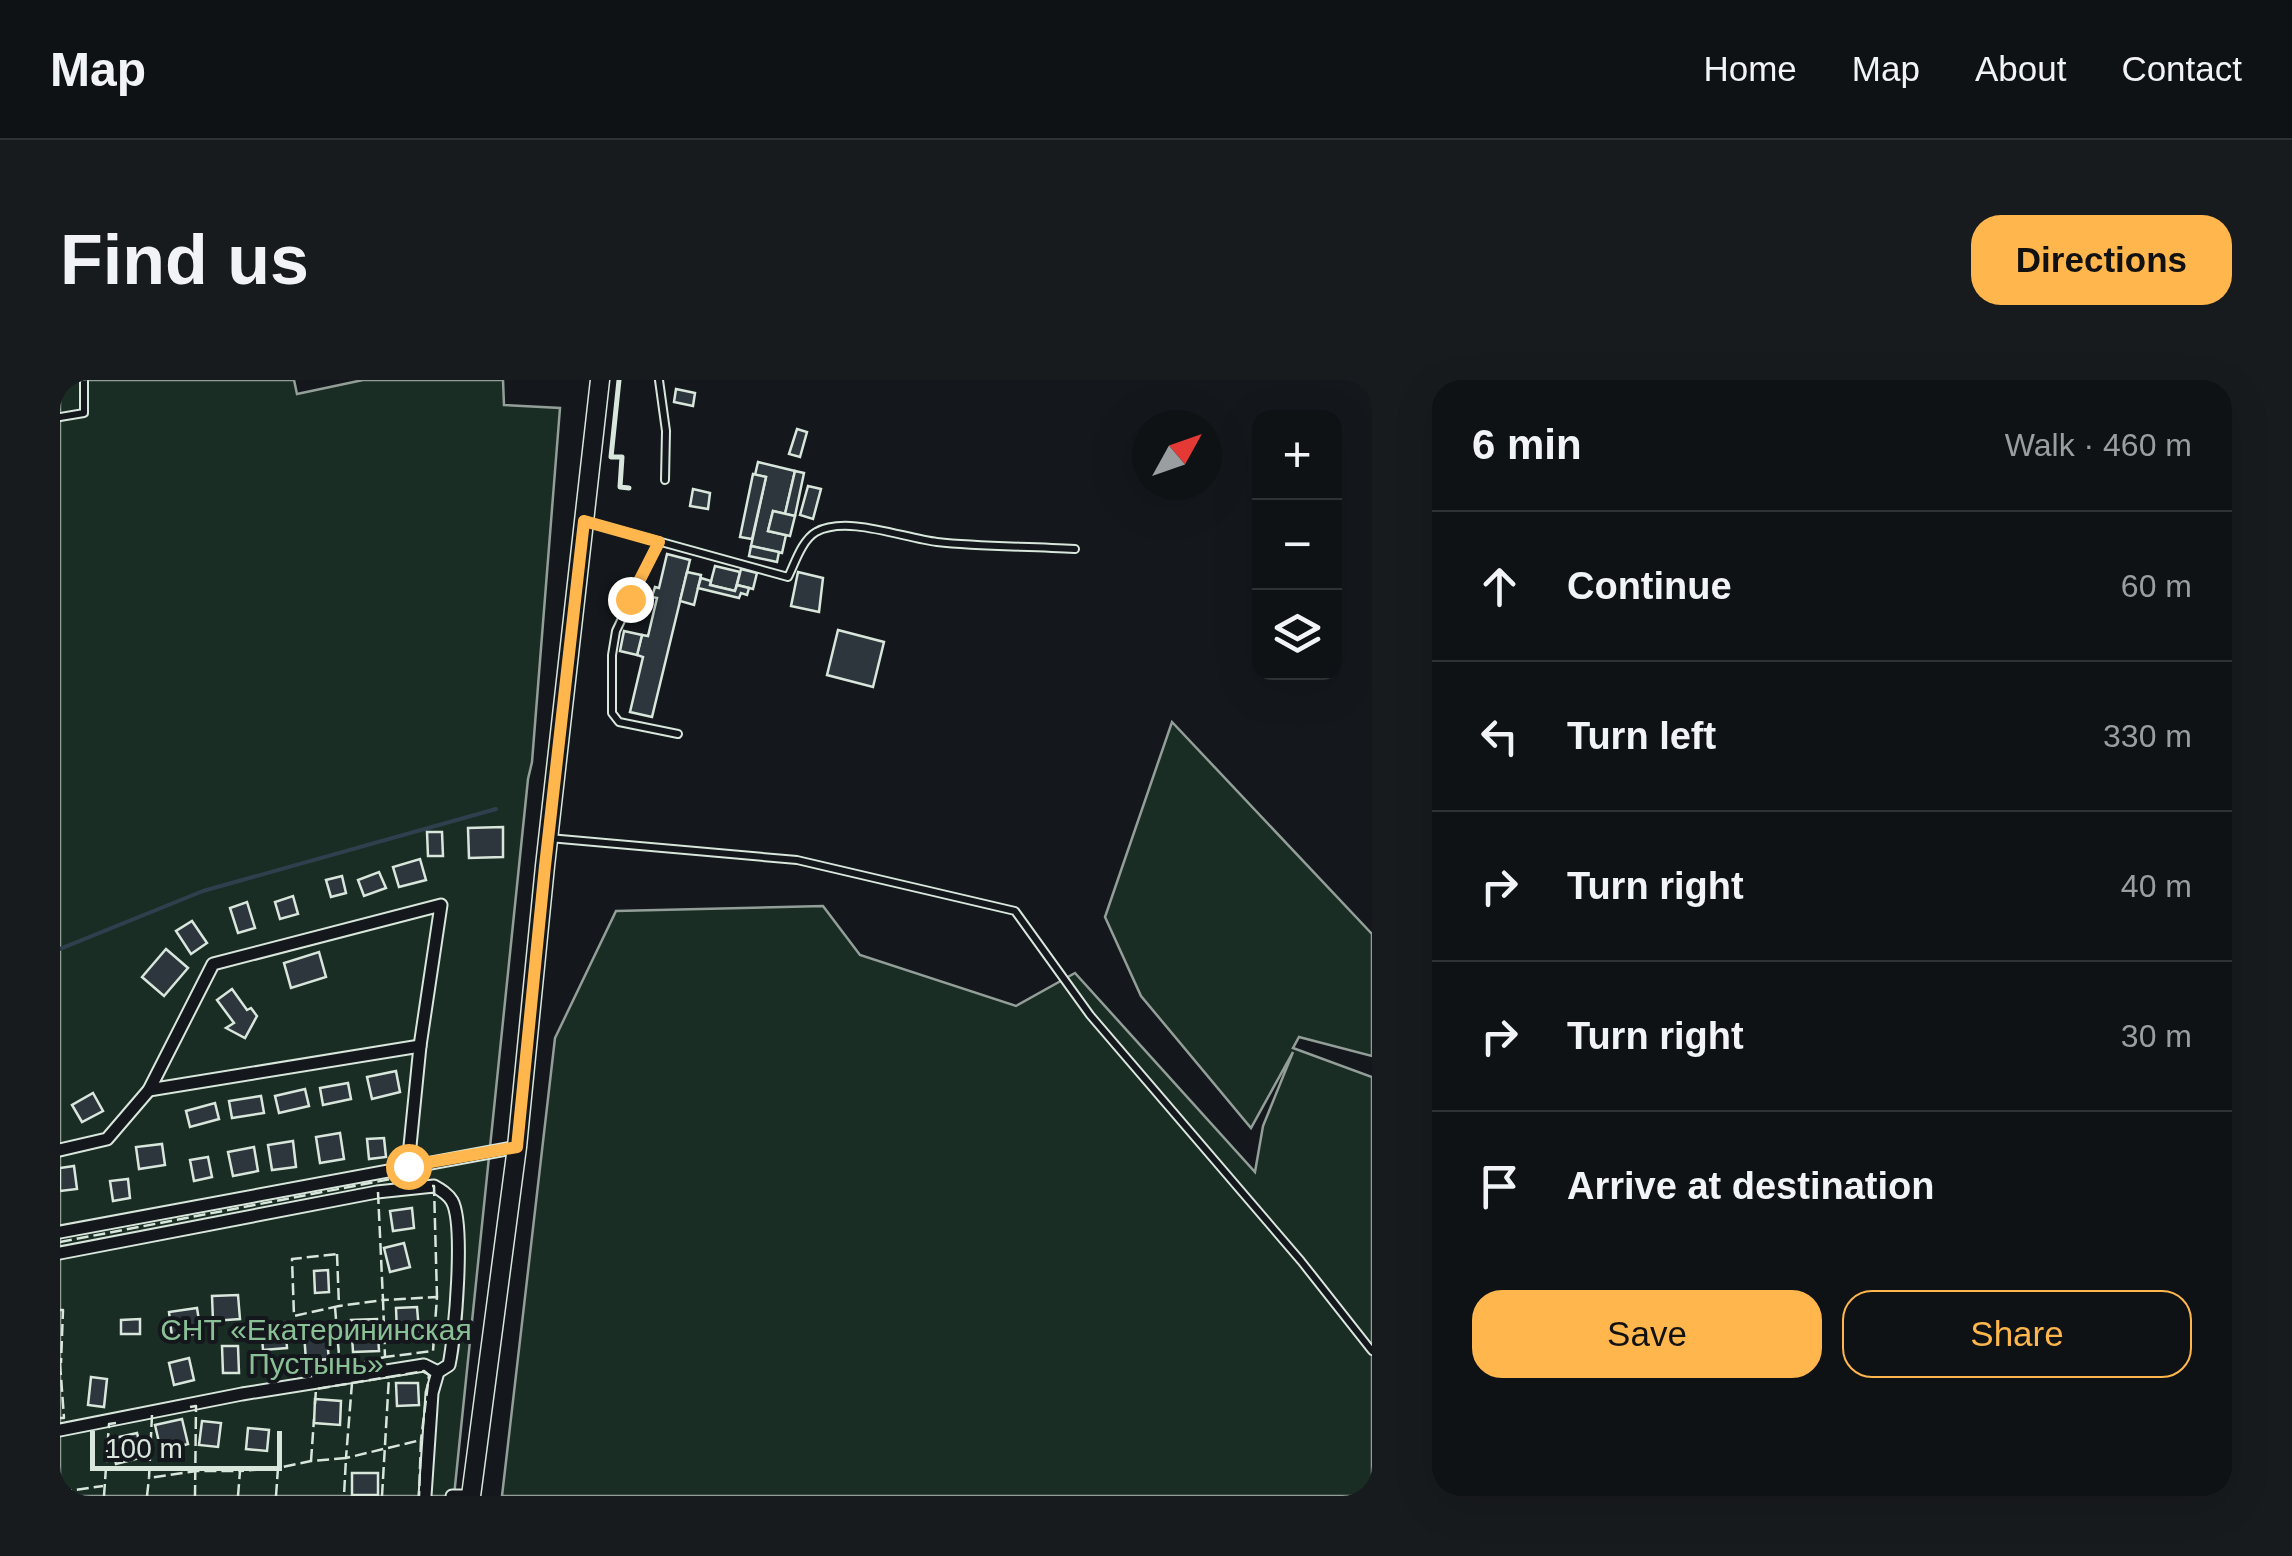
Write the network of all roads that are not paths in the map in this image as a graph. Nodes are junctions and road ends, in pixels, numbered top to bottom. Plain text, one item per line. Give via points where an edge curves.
1 (84, 380) edge
2 (600, 380) edge
3 (659, 380) edge
4 (60, 417) edge
5 (665, 480) dead end
6 (584, 521) junction
7 (659, 542) junction
8 (1075, 549) dead end
9 (678, 734) dead end
10 (548, 838) junction
11 (420, 1046) junction
12 (149, 1090) junction
13 (517, 1147) junction
14 (60, 1150) edge
15 (408, 1166) junction
16 (60, 1232) edge
17 (60, 1253) edge
18 (1372, 1352) edge
19 (438, 1372) junction
20 (60, 1430) edge
21 (426, 1496) edge
22 (452, 1496) edge
23 (471, 1496) edge

1 - 4 lane via 84,413
2 - 6 main road
3 - 5 lane
6 - 7 lane
6 - 10 main road
7 - 8 lane via 788,577 808,538 833,526 936,542
7 - 9 lane via 616,630 612,713 620,722
10 - 13 main road
10 - 18 lane via 797,860 1015,911 1090,1015
11 - 12 street
11 - 12 street via 441,905 213,964
11 - 15 street
12 - 14 street via 107,1140
13 - 15 street
13 - 23 main road
15 - 16 street
17 - 19 street via 434,1186 454,1204 458,1262 454,1342 448,1365
19 - 20 street via 424,1365
19 - 21 street
22 - 23 street

